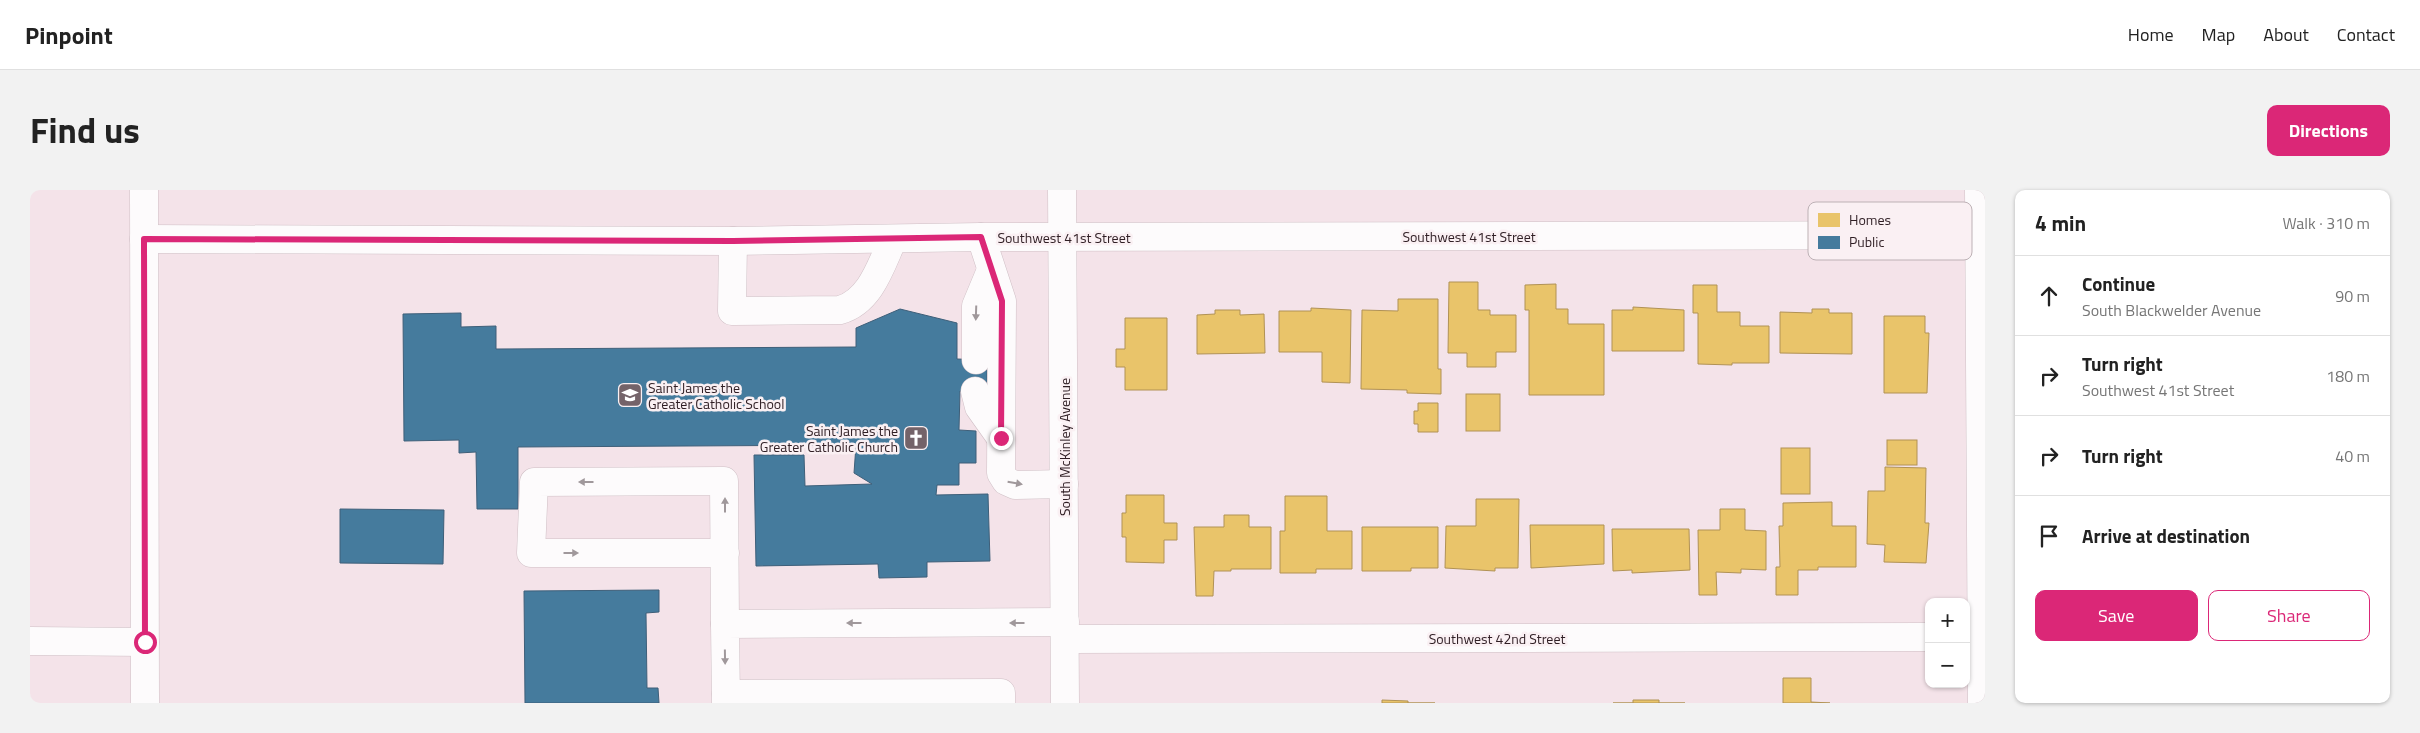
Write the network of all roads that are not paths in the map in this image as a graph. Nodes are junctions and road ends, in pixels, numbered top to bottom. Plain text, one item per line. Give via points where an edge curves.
1 (144, 190) edge
2 (1062, 190) edge
3 (1979, 190) edge
4 (1808, 235) edge
5 (1982, 235) edge
6 (981, 237) junction
7 (1062, 237) junction
8 (893, 238) junction
9 (144, 239) junction
10 (733, 241) junction
11 (991, 270) junction
12 (976, 360) dead end
13 (975, 391) dead end
14 (1001, 438) junction
15 (1983, 456) edge
16 (1064, 484) junction
17 (725, 554) junction
18 (725, 624) junction
19 (1066, 631) junction
20 (1925, 637) edge
21 (1974, 637) edge
22 (30, 641) edge
23 (145, 642) junction
24 (726, 698) edge
25 (144, 703) edge
26 (1001, 703) edge
27 (1065, 703) edge
28 (1982, 703) edge

1 - 9 street
2 - 7 street, South McKinley Avenue
3 - 5 street
4 - 7 street, Southwest 41st Street
5 - 15 street
6 - 7 street, Southwest 41st Street
6 - 8 street, Southwest 41st Street
6 - 11 street
7 - 16 street, South McKinley Avenue
8 - 10 street, Southwest 41st Street
8 - 10 street via 870,289 851,306 840,310 732,311
9 - 10 street, Southwest 41st Street
9 - 23 street
11 -> 12 street via 976,306
11 - 14 street via 1002,301
13 - 14 street via 978,407
14 -> 16 street via 1001,473 1006,482 1016,485
15 - 21 street
16 - 19 street, South McKinley Avenue
17 -> 17 street via 724,481 534,482 531,553
17 - 18 street
19 -> 18 street, Southwest 42nd Street
18 -> 24 street
19 - 20 street, Southwest 42nd Street
19 - 27 street, South McKinley Avenue
21 - 28 street
22 - 23 street
23 - 25 street
24 - 26 street via 1001,693

